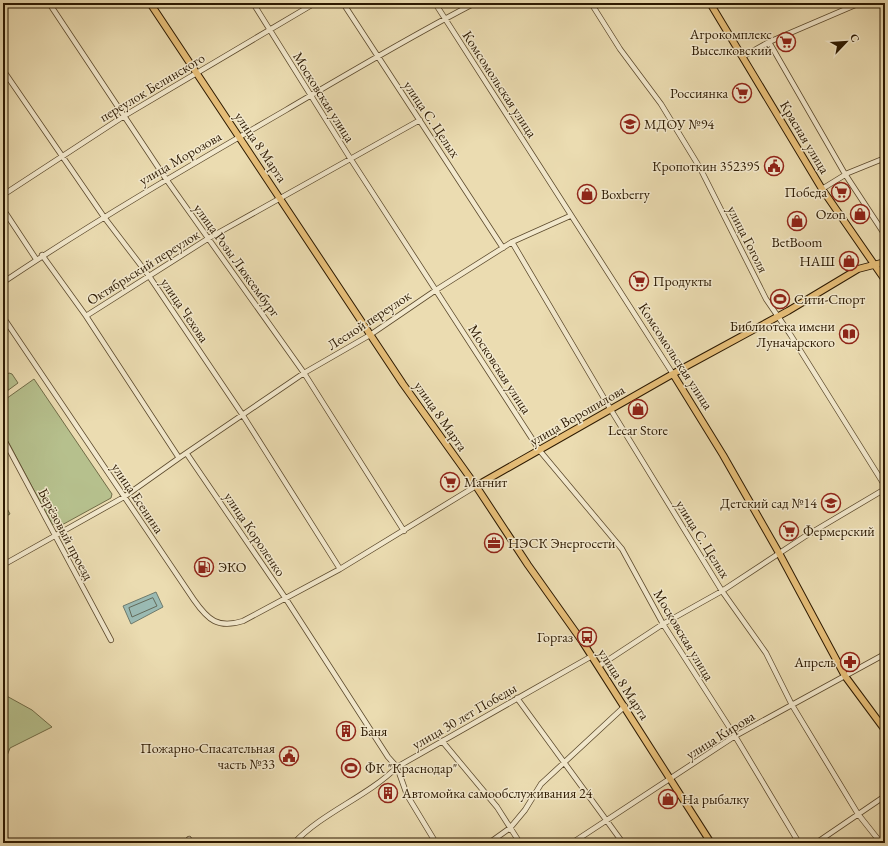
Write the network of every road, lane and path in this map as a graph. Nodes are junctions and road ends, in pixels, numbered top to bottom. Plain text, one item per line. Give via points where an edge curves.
1 (49, 3) edge
2 (150, 3) edge
3 (252, 3) edge
4 (315, 3) edge
5 (343, 3) edge
6 (435, 3) edge
7 (475, 3) edge
8 (590, 3) edge
9 (710, 3) edge
10 (860, 3) edge
11 (444, 19) junction
12 (270, 30) junction
13 (769, 42) junction
14 (377, 57) junction
15 (742, 57) junction
16 (3, 70) edge
17 (197, 72) junction
18 (310, 96) junction
19 (124, 116) junction
20 (420, 120) junction
21 (240, 136) junction
22 (61, 155) junction
23 (350, 158) junction
24 (885, 158) edge
25 (845, 174) junction
26 (166, 179) junction
27 (822, 189) junction
28 (3, 195) edge
29 (281, 198) junction
30 (3, 209) edge
31 (570, 216) junction
32 (104, 217) junction
33 (885, 235) edge
34 (209, 238) junction
35 (512, 242) junction
36 (503, 248) junction
37 (42, 255) junction
38 (36, 259) junction
39 (885, 262) edge
40 (874, 265) junction
41 (149, 276) junction
42 (885, 280) edge
43 (4, 282) edge
44 (436, 290) junction
45 (86, 316) junction
46 (778, 316) junction
47 (3, 317) edge
48 (370, 335) junction
49 (304, 373) junction
50 (673, 374) junction
51 (611, 410) junction
52 (242, 414) junction
53 (3, 438) edge
54 (540, 451) junction
55 (187, 454) junction
56 (179, 458) junction
57 (476, 486) junction
58 (885, 487) edge
59 (124, 497) junction
60 (404, 531) junction
61 (55, 536) junction
62 (779, 553) junction
63 (3, 565) edge
64 (340, 568) junction
65 (722, 591) junction
66 (286, 599) junction
67 (663, 624) junction
68 (110, 640) dead end
69 (885, 654) edge
70 (592, 656) junction
71 (599, 666) junction
72 (845, 676) junction
73 (517, 698) junction
74 (792, 704) junction
75 (625, 706) junction
76 (885, 730) edge
77 (735, 736) junction
78 (442, 741) junction
79 (564, 761) junction
80 (397, 767) junction
81 (670, 780) junction
82 (885, 796) edge
83 (858, 814) junction
84 (607, 819) junction
85 (510, 828) junction
86 (189, 839) dead end
87 (192, 843) edge
88 (294, 843) edge
89 (436, 843) edge
90 (489, 843) edge
91 (520, 843) edge
92 (572, 843) edge
93 (623, 843) edge
94 (711, 843) edge
95 (799, 843) edge
96 (816, 843) edge
97 (880, 843) edge

1 - 19 street, улица Розы Люксембург
2 - 17 main road, улица 8 Марта
3 - 12 street, Московская улица
4 - 12 street, переулок Белинского
5 - 14 street, улица С. Целых
6 - 11 street, Комсомольская улица
7 - 11 street, улица Морозова
8 - 46 street, улица Гоголя via 661,104 696,161 766,299
9 - 15 main road, Красная улица
10 - 13 street
11 - 14 street, улица Морозова
11 - 31 street, Комсомольская улица
12 - 17 street, переулок Белинского
12 - 18 street, Московская улица
13 - 15 street
13 - 25 street, Красная улица
14 - 18 street, улица Морозова
14 - 20 street, улица С. Целых
15 - 27 main road, Красная улица
16 - 22 street, улица Чехова
17 - 19 street, переулок Белинского
17 - 21 main road, улица 8 Марта
18 - 21 street, улица Морозова
18 - 23 street, Московская улица
19 - 22 street, переулок Белинского
19 - 26 street, улица Розы Люксембург
20 - 23 street, Октябрьский переулок
20 - 36 street, улица С. Целых
21 - 26 street, улица Морозова
21 - 29 main road, улица 8 Марта
22 - 28 street, переулок Белинского
22 - 32 street, улица Чехова
23 - 29 street, Октябрьский переулок
23 - 44 street, Московская улица
24 - 25 street
25 - 27 street
25 - 33 street, Красная улица
26 - 32 street, улица Морозова
26 - 34 street, улица Розы Люксембург
27 - 40 main road, Красная улица
29 - 34 street, Октябрьский переулок
29 - 48 main road, улица 8 Марта
30 - 38 street
31 - 35 street, Лесной переулок
31 - 50 street, Комсомольская улица
32 - 37 street, улица Морозова
32 - 41 street, улица Чехова
34 - 41 street, Октябрьский переулок
34 - 49 street, улица Розы Люксембург
35 - 36 street, Лесной переулок
35 - 51 street, улица С. Целых
36 - 44 street, Лесной переулок
37 - 38 street, улица Морозова
37 - 45 street
38 - 43 street, улица Морозова
39 - 40 main road, улица Ворошилова
40 - 42 main road, Красная улица
40 - 46 main road, улица Ворошилова via 858,269
41 - 45 street, Октябрьский переулок
41 - 52 street, улица Чехова
44 - 48 street, Лесной переулок
44 - 54 street, Московская улица
45 - 56 street
46 - 50 main road, улица Ворошилова
46 - 58 street, улица Гоголя
47 - 59 street, улица Есенина
48 - 49 street, Лесной переулок
48 - 57 main road, улица 8 Марта
49 - 52 street, Лесной переулок
49 - 60 street, улица Розы Люксембург
50 - 51 main road, улица Ворошилова
50 - 62 main road, Комсомольская улица via 709,430
51 - 54 main road, улица Ворошилова
51 - 65 street, улица С. Целых
52 - 55 street, Лесной переулок
52 - 64 street, улица Чехова
53 - 61 street, Берёзовый проезд
54 - 57 main road, улица Ворошилова
54 - 67 street, Московская улица via 622,549
55 - 56 street
55 - 66 street, улица Короленко
56 - 59 street
57 - 60 street, улица Ворошилова
57 - 70 main road, улица 8 Марта
58 - 62 street
59 - 61 street
59 - 66 street, улица Есенина via 194,600 212,621 234,624
60 - 64 street, улица Ворошилова
61 - 63 street
61 - 68 street, Берёзовый проезд
62 - 65 street
62 - 72 main road, Комсомольская улица
64 - 66 street, улица Ворошилова
65 - 67 street
65 - 74 street, улица С. Целых via 766,653
66 - 80 street, улица Короленко via 384,751
67 - 71 street
67 - 77 street, Московская улица
69 - 72 street, улица Кирова
70 - 71 main road, улица 8 Марта
70 - 73 street, улица 30 лет Победы
71 - 75 main road, улица 8 Марта
72 - 74 street, улица Кирова
72 - 76 main road, Комсомольская улица
73 - 78 street, улица 30 лет Победы
73 - 79 street
74 - 77 street, улица Кирова
74 - 83 street, улица С. Целых
75 - 79 street
75 - 81 main road, улица 8 Марта
77 - 81 street, улица Кирова
77 - 95 street, Московская улица
78 - 80 street, улица 30 лет Победы
78 - 85 street via 497,807
79 - 84 street
79 - 85 street via 541,784
80 - 88 street, улица 30 лет Победы via 385,778 307,829
80 - 89 street, улица Короленко via 408,795
81 - 84 street, улица Кирова
81 - 94 main road, улица 8 Марта
82 - 83 street
83 - 96 street
83 - 97 street, улица С. Целых
84 - 92 street, улица Кирова
84 - 93 street
85 - 90 street
85 - 91 street
86 - 87 street

